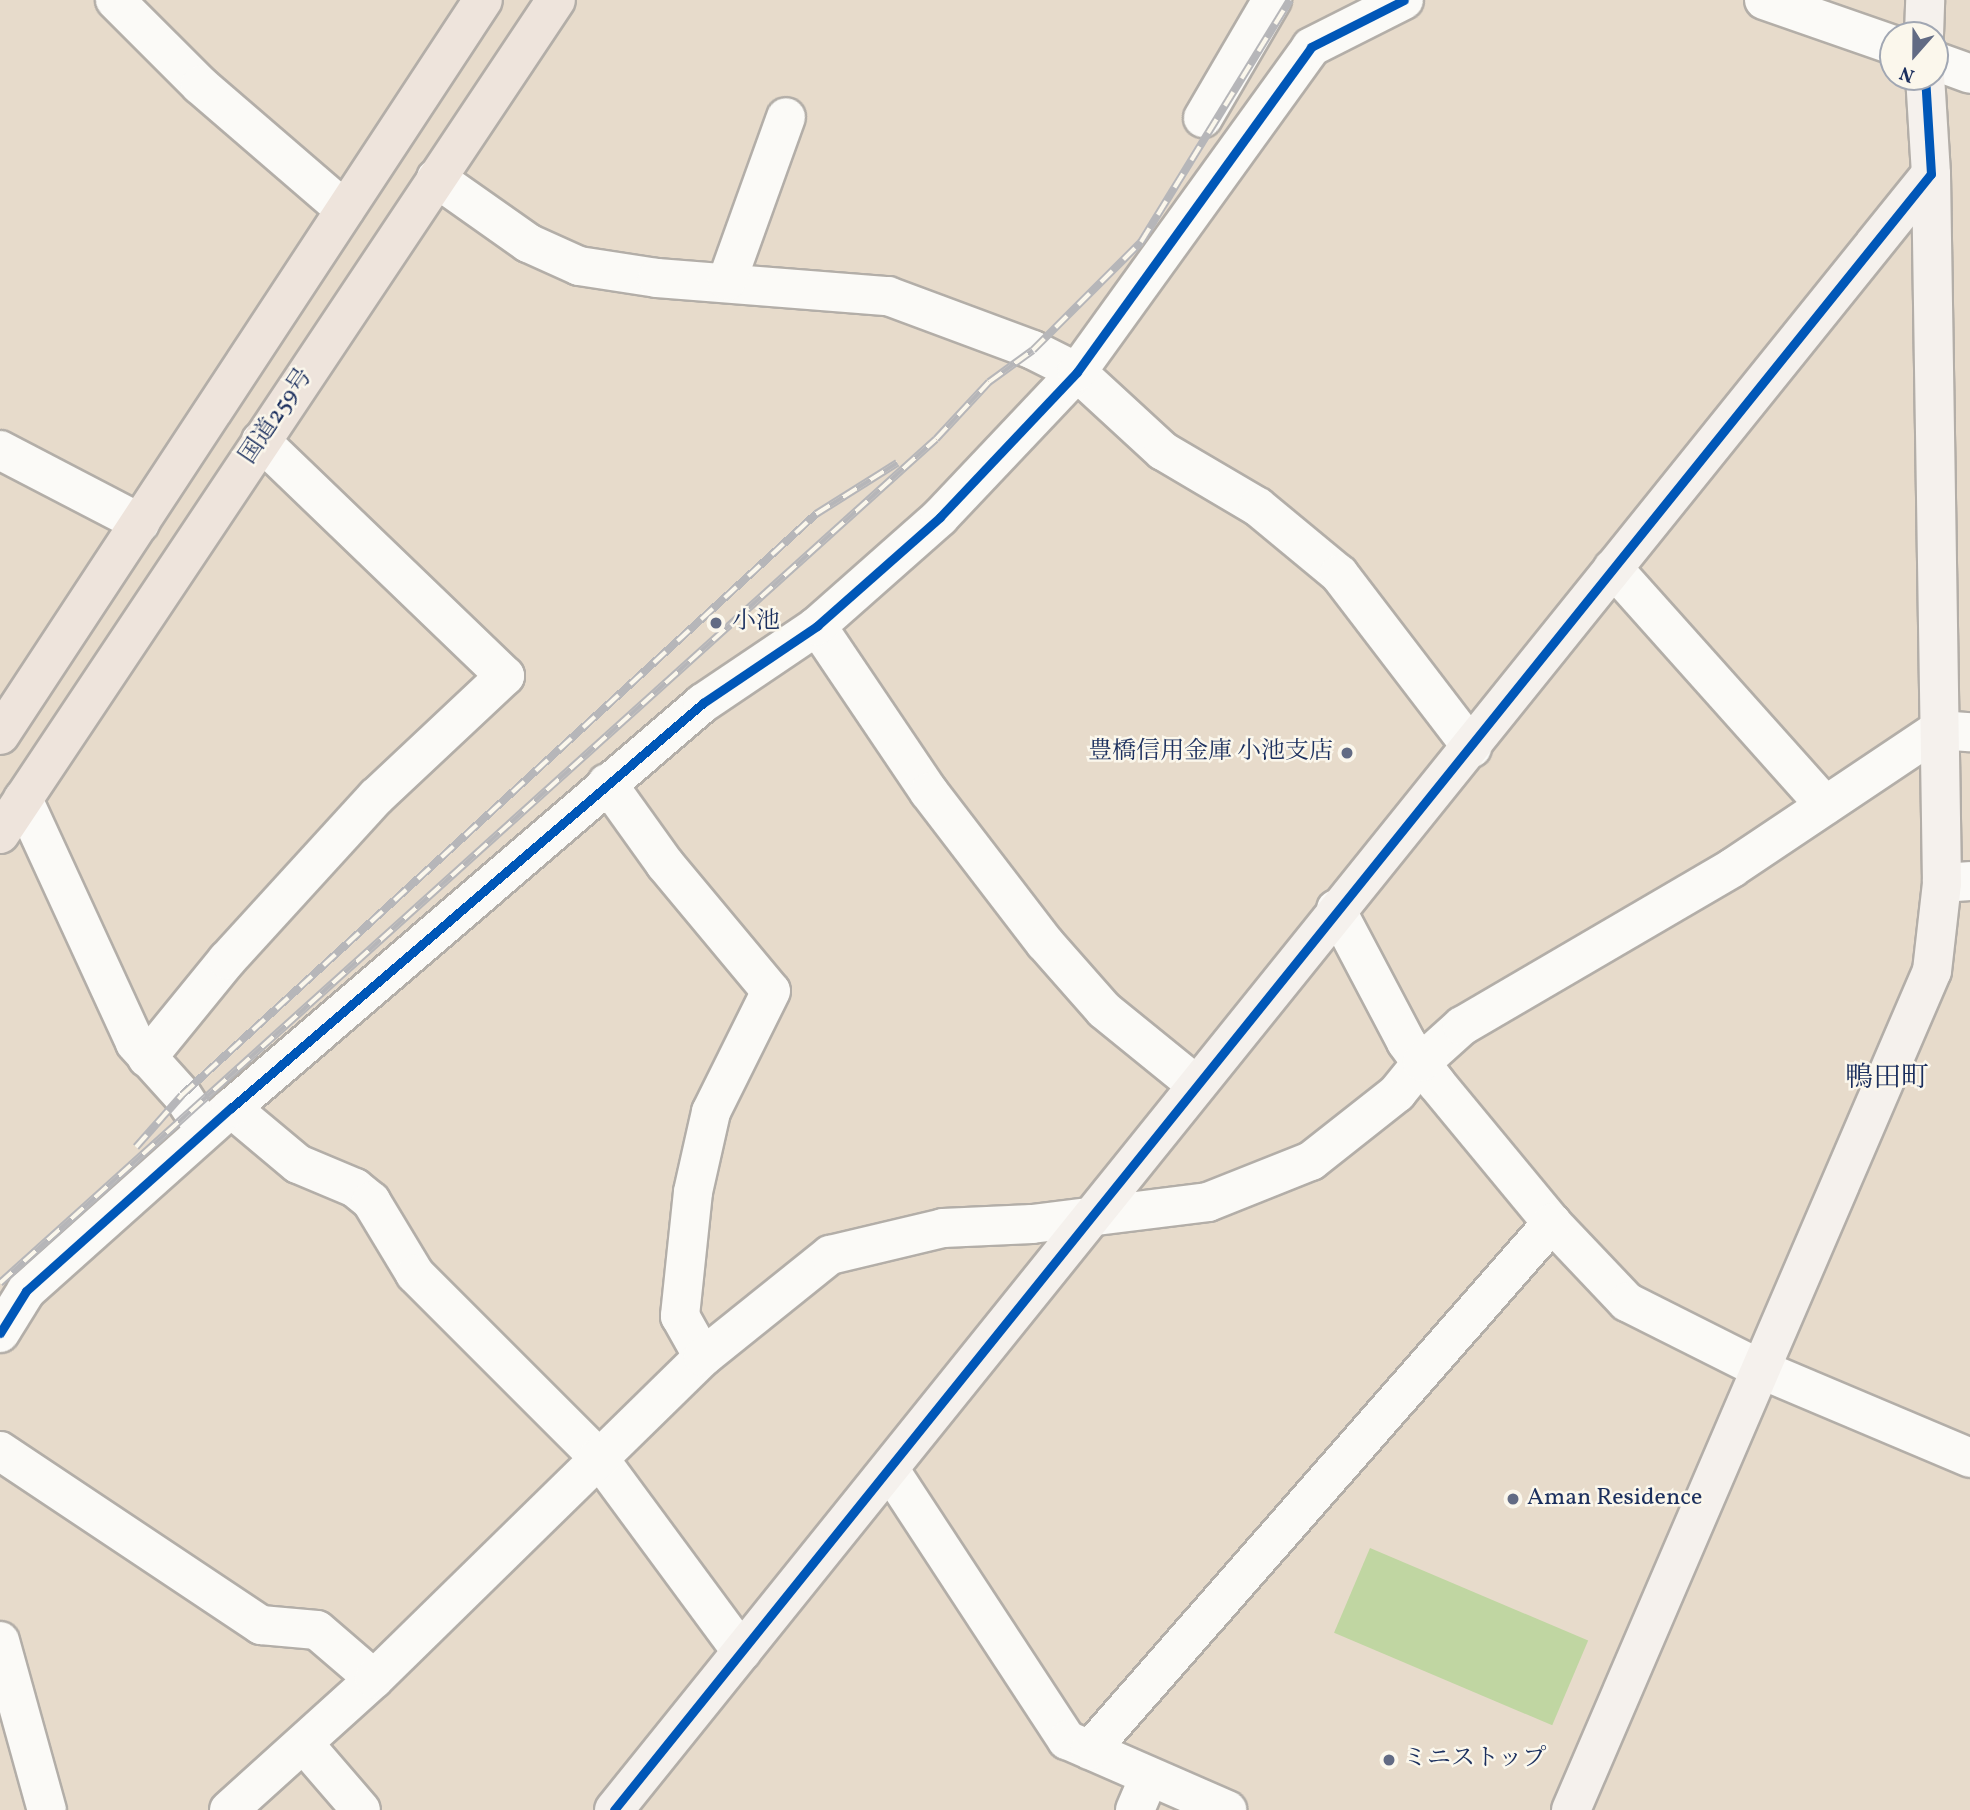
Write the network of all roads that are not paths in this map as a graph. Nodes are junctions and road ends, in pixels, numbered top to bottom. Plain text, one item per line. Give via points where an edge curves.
1 (115, 0) edge
2 (483, 0) edge
3 (556, 0) edge
4 (1272, 0) edge
5 (1404, 0) edge
6 (1764, 0) edge
7 (1924, 0) edge
8 (1924, 21) edge
9 (1879, 40) edge
10 (1949, 66) edge
11 (1970, 74) edge
12 (1926, 91) edge
13 (786, 117) dead end
14 (1203, 118) dead end
15 (1931, 174) junction
16 (436, 178) junction
17 (345, 210) junction
18 (727, 281) junction
19 (1077, 372) junction
20 (261, 441) junction
21 (0, 450) edge
22 (140, 523) junction
23 (1613, 568) junction
24 (817, 625) junction
25 (1954, 731) edge
26 (0, 735) edge
27 (1472, 748) junction
28 (607, 783) junction
29 (23, 799) junction
30 (1825, 805) junction
31 (0, 834) edge
32 (1956, 882) edge
33 (1336, 909) junction
34 (147, 1058) junction
35 (1422, 1062) junction
36 (1195, 1084) junction
37 (218, 1119) junction
38 (1097, 1213) junction
39 (1552, 1223) junction
40 (13, 1283) edge
41 (0, 1332) edge
42 (703, 1357) junction
43 (1762, 1370) junction
44 (0, 1451) edge
45 (598, 1457) junction
46 (1970, 1458) edge
47 (890, 1469) junction
48 (0, 1641) edge
49 (742, 1652) junction
50 (5, 1679) edge
51 (374, 1679) junction
52 (303, 1744) junction
53 (1090, 1750) junction
54 (1142, 1794) edge
55 (47, 1810) edge
56 (229, 1810) edge
57 (361, 1810) edge
58 (614, 1810) edge
59 (1227, 1810) edge
60 (1571, 1810) edge

1 - 17 street via 200,85
2 - 17 highway
3 - 16 highway, 国道259号
4 - 14 street
5 - 19 street via 1311,47
6 - 9 street
7 - 8 street
10 - 11 street
12 - 15 street
13 - 18 street
15 - 23 street
15 - 25 street
16 - 18 street via 528,243 579,266 657,278
16 - 20 highway, 国道259号
17 - 22 highway
18 - 19 street via 888,296 1033,350
19 - 24 street via 940,517
19 - 27 street via 1163,451 1258,507 1339,574
20 - 29 highway, 国道259号
20 - 34 street via 506,677 376,797 227,960
21 - 22 street
22 - 26 highway
23 - 27 street
23 - 30 street
24 - 28 street via 703,703
24 - 36 street via 929,792 1045,943 1104,1010
25 - 30 street
25 - 32 street
27 - 33 street
28 - 37 street
28 - 42 street via 665,864 771,990 711,1112 693,1192 680,1316
29 - 31 highway, 国道259号
29 - 34 street via 135,1043
30 - 35 street via 1732,868 1462,1026
32 - 43 street via 1932,971
33 - 35 street
33 - 36 street
34 - 37 street via 182,1095
35 - 38 street via 1397,1093 1311,1161 1208,1202
35 - 39 street
36 - 38 street
37 - 40 street
37 - 45 street via 298,1164 355,1188 371,1201 415,1274
38 - 42 street via 1032,1224 943,1228 830,1255
38 - 47 street
39 - 43 street via 1627,1302
39 - 53 street
40 - 41 street
42 - 45 street
43 - 46 street
43 - 60 street
44 - 51 street via 261,1625 317,1630
45 - 49 street
45 - 51 street
47 - 49 street
47 - 53 street via 1066,1740
48 - 50 street
49 - 58 street
50 - 55 street
51 - 52 street
52 - 56 street
52 - 57 street
53 - 54 street
54 - 59 street

